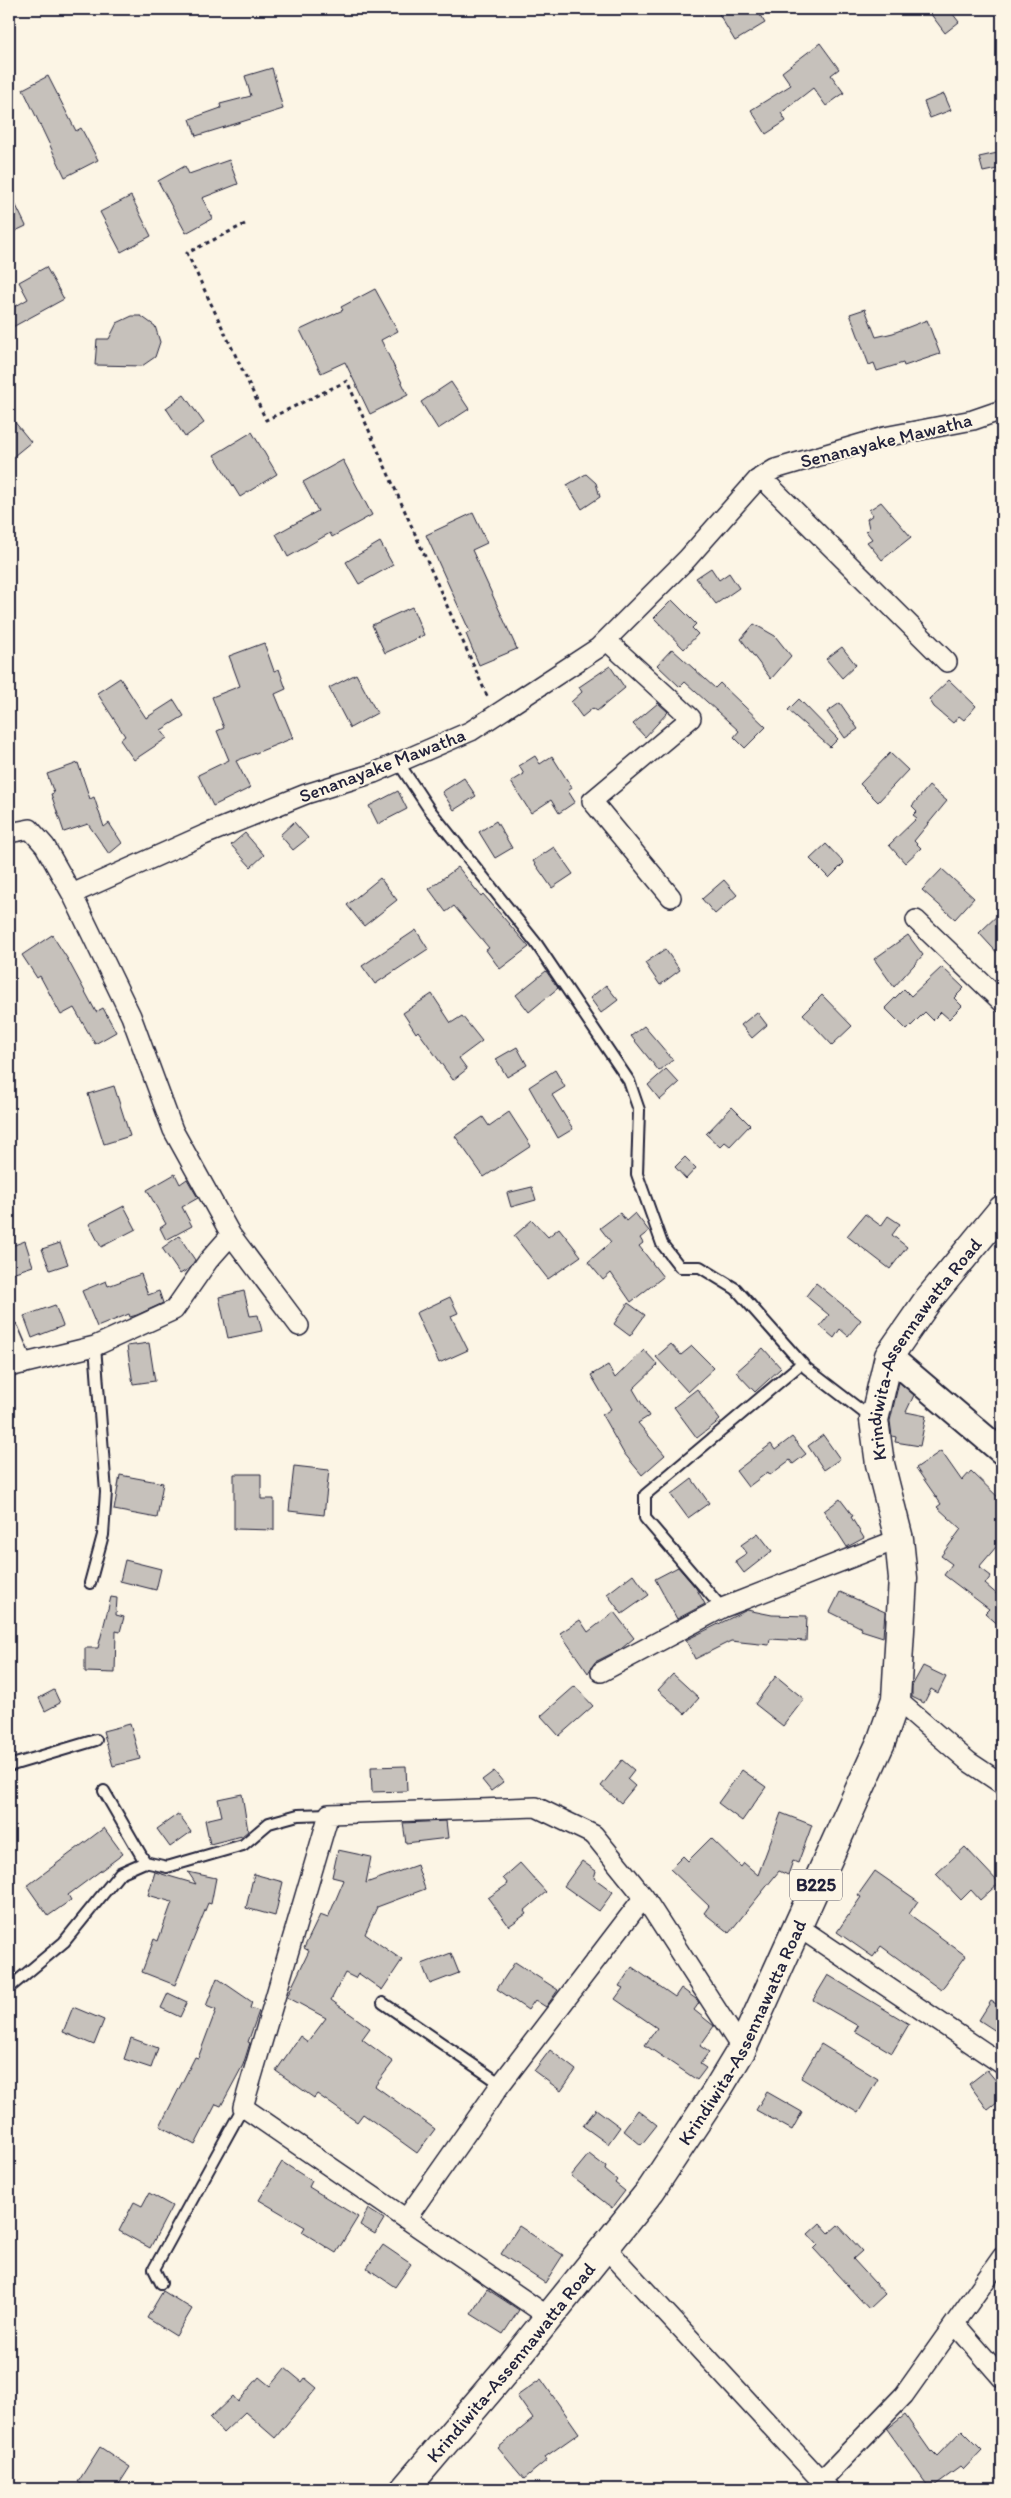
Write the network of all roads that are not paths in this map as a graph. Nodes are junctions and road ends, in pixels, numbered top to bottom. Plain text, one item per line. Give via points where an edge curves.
1 (1002, 410) edge
2 (761, 477) junction
3 (606, 640) junction
4 (947, 662) dead end
5 (398, 762) junction
6 (9, 833) edge
7 (72, 894) junction
8 (671, 896) dead end
9 (916, 920) dead end
10 (1002, 1002) edge
11 (1002, 1210) edge
12 (230, 1235) junction
13 (299, 1326) dead end
14 (9, 1331) edge
15 (95, 1346) junction
16 (889, 1356) junction
17 (802, 1364) junction
18 (16, 1365) edge
19 (874, 1420) junction
20 (1002, 1452) edge
21 (899, 1539) junction
22 (90, 1583) dead end
23 (722, 1608) junction
24 (601, 1672) dead end
25 (896, 1699) junction
26 (96, 1740) dead end
27 (9, 1762) edge
28 (1002, 1784) edge
29 (104, 1791) dead end
30 (329, 1814) junction
31 (145, 1862) junction
32 (644, 1897) junction
33 (797, 1926) junction
34 (9, 1988) edge
35 (384, 2003) dead end
36 (742, 2049) junction
37 (1002, 2064) edge
38 (501, 2084) junction
39 (243, 2107) junction
40 (406, 2219) junction
41 (605, 2247) junction
42 (1002, 2257) edge
43 (161, 2283) dead end
44 (549, 2317) junction
45 (955, 2324) junction
46 (1002, 2378) edge
47 (825, 2485) edge
48 (405, 2489) edge

1 - 2 street, Senanayake Mawatha via 973,420 874,440 775,469
2 - 3 street, Senanayake Mawatha via 687,559
2 - 4 street
3 - 5 street, Senanayake Mawatha via 471,731
3 - 8 street via 691,718 592,801
5 - 7 street, Senanayake Mawatha via 204,835
5 - 17 lane via 429,810 536,942 629,1080 639,1110 637,1174 662,1244 680,1267 700,1267 736,1289
6 - 7 street via 30,829 44,846
7 - 12 street via 131,1016 173,1130
9 - 10 street
11 - 16 main road, Krindiwita-Assennawatta Road / B225 via 928,1300
12 - 13 street
12 - 15 street via 174,1310
14 - 18 street
15 - 18 street
15 - 22 lane via 106,1492 103,1535
16 - 19 main road, Krindiwita-Assennawatta Road / B225
16 - 20 street
17 - 19 lane
17 - 23 lane via 645,1495 645,1518
19 - 21 main road, Krindiwita-Assennawatta Road / B225 via 880,1464
21 - 23 street
21 - 25 main road, Krindiwita-Assennawatta Road / B225 via 903,1578
23 - 24 street
25 - 28 street via 969,1762
25 - 33 main road, Krindiwita-Assennawatta Road / B225 via 881,1742
26 - 27 lane via 12,1765
29 - 31 lane
30 - 31 lane via 298,1815 268,1823 243,1845 167,1867
30 - 32 street via 536,1807 594,1835
30 - 39 street
31 - 34 lane via 120,1873 64,1942
32 - 36 street
32 - 38 street
33 - 36 main road, Krindiwita-Assennawatta Road / B225
33 - 37 street
35 - 38 lane
36 - 41 main road, Krindiwita-Assennawatta Road / B225 via 651,2190
38 - 40 street
39 - 40 street
39 - 43 lane via 154,2269
40 - 44 street
41 - 44 main road, Krindiwita-Assennawatta Road / B225
41 - 47 street
42 - 45 street
44 - 48 main road, Krindiwita-Assennawatta Road / B225
45 - 46 street
45 - 47 street via 904,2395

